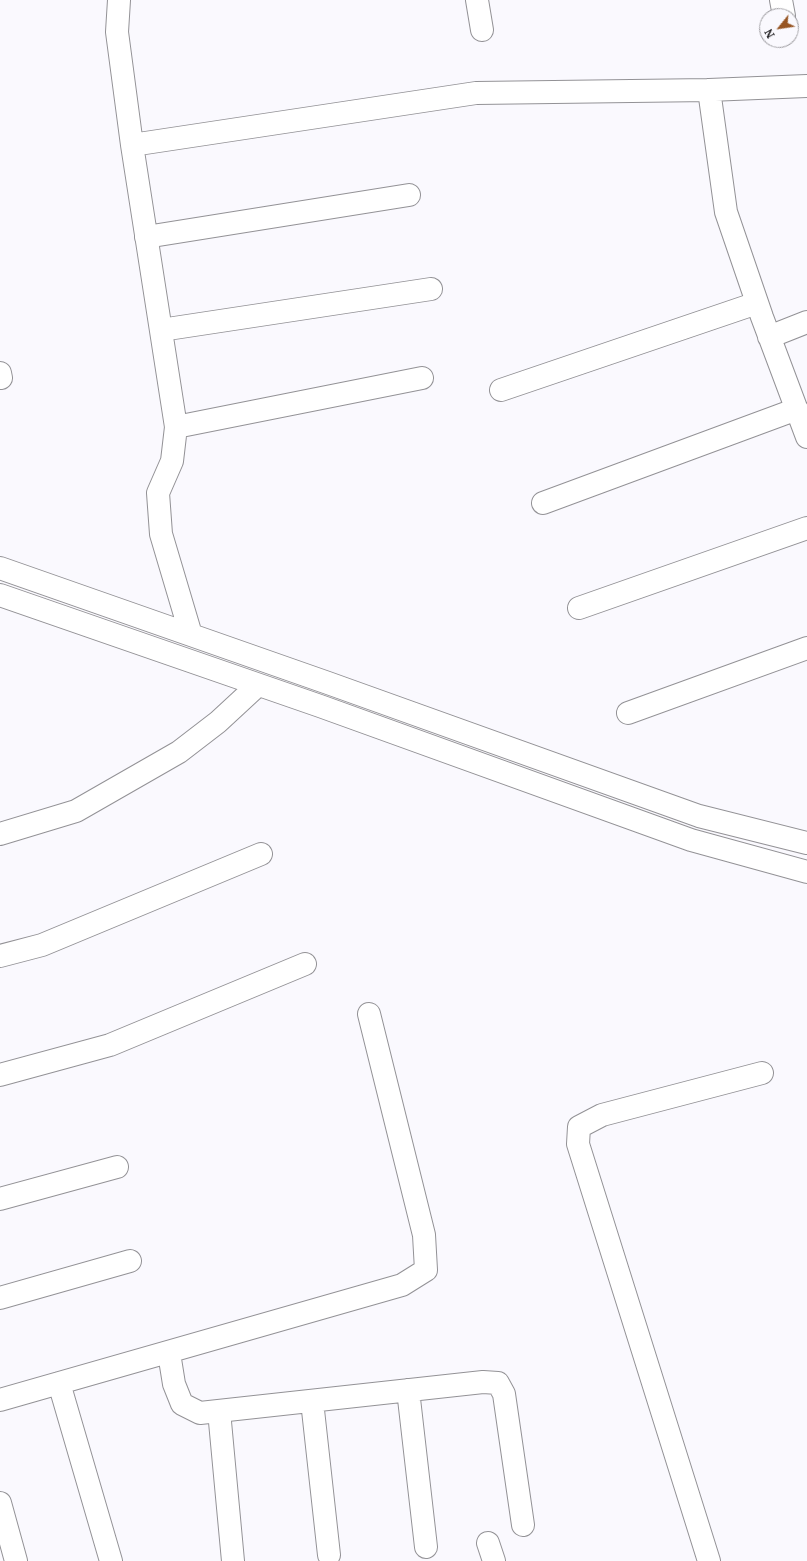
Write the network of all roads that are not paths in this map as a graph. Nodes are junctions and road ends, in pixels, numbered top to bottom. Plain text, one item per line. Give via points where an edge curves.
1 (119, 0) edge
2 (477, 0) edge
3 (482, 30) dead end
4 (807, 86) edge
5 (709, 90) junction
6 (132, 145) junction
7 (409, 195) dead end
8 (146, 237) junction
9 (431, 289) dead end
10 (757, 303) junction
11 (807, 322) edge
12 (161, 330) junction
13 (769, 337) junction
14 (422, 378) dead end
15 (502, 390) dead end
16 (798, 399) edge
17 (176, 427) junction
18 (807, 437) edge
19 (543, 503) dead end
20 (807, 528) edge
21 (0, 568) edge
22 (0, 595) edge
23 (579, 608) dead end
24 (191, 635) junction
25 (807, 648) edge
26 (258, 685) junction
27 (628, 713) dead end
28 (0, 834) edge
29 (807, 844) edge
30 (261, 854) dead end
31 (807, 872) edge
32 (0, 956) edge
33 (305, 964) dead end
34 (369, 1014) dead end
35 (762, 1073) dead end
36 (0, 1075) edge
37 (117, 1167) dead end
38 (0, 1199) edge
39 (130, 1261) dead end
40 (0, 1298) edge
41 (169, 1352) junction
42 (59, 1383) junction
43 (408, 1390) junction
44 (0, 1400) edge
45 (312, 1401) junction
46 (219, 1411) junction
47 (0, 1503) edge
48 (523, 1526) dead end
49 (426, 1547) dead end
50 (329, 1555) dead end
51 (16, 1561) edge
52 (111, 1561) edge
53 (233, 1561) edge
54 (709, 1561) edge

1 - 6 street via 117,32
2 - 3 street
4 - 5 street
5 - 6 street via 476,93
5 - 10 street via 726,212
6 - 8 street
7 - 8 street
8 - 12 street
9 - 12 street
10 - 13 street
10 - 15 street
11 - 13 street
12 - 17 street
13 - 16 street
14 - 17 street
16 - 18 street
16 - 19 street
17 - 24 street via 172,460 158,493 158,506 161,534
20 - 23 street
21 - 24 street
22 - 26 street
24 - 29 street via 699,816
25 - 27 street
26 - 28 street via 218,722 179,752 76,811
26 - 31 street via 691,840
30 - 32 street via 42,945
33 - 36 street via 110,1045
34 - 41 street via 424,1236 426,1270 402,1285
35 - 54 street via 602,1115 579,1127 578,1144
37 - 38 street
39 - 40 street
41 - 42 street
41 - 46 street via 174,1384 182,1404 200,1413
42 - 44 street
42 - 52 street
43 - 45 street
43 - 48 street via 483,1382 498,1383 504,1394
43 - 49 street
45 - 46 street
45 - 50 street
46 - 53 street
47 - 51 street

